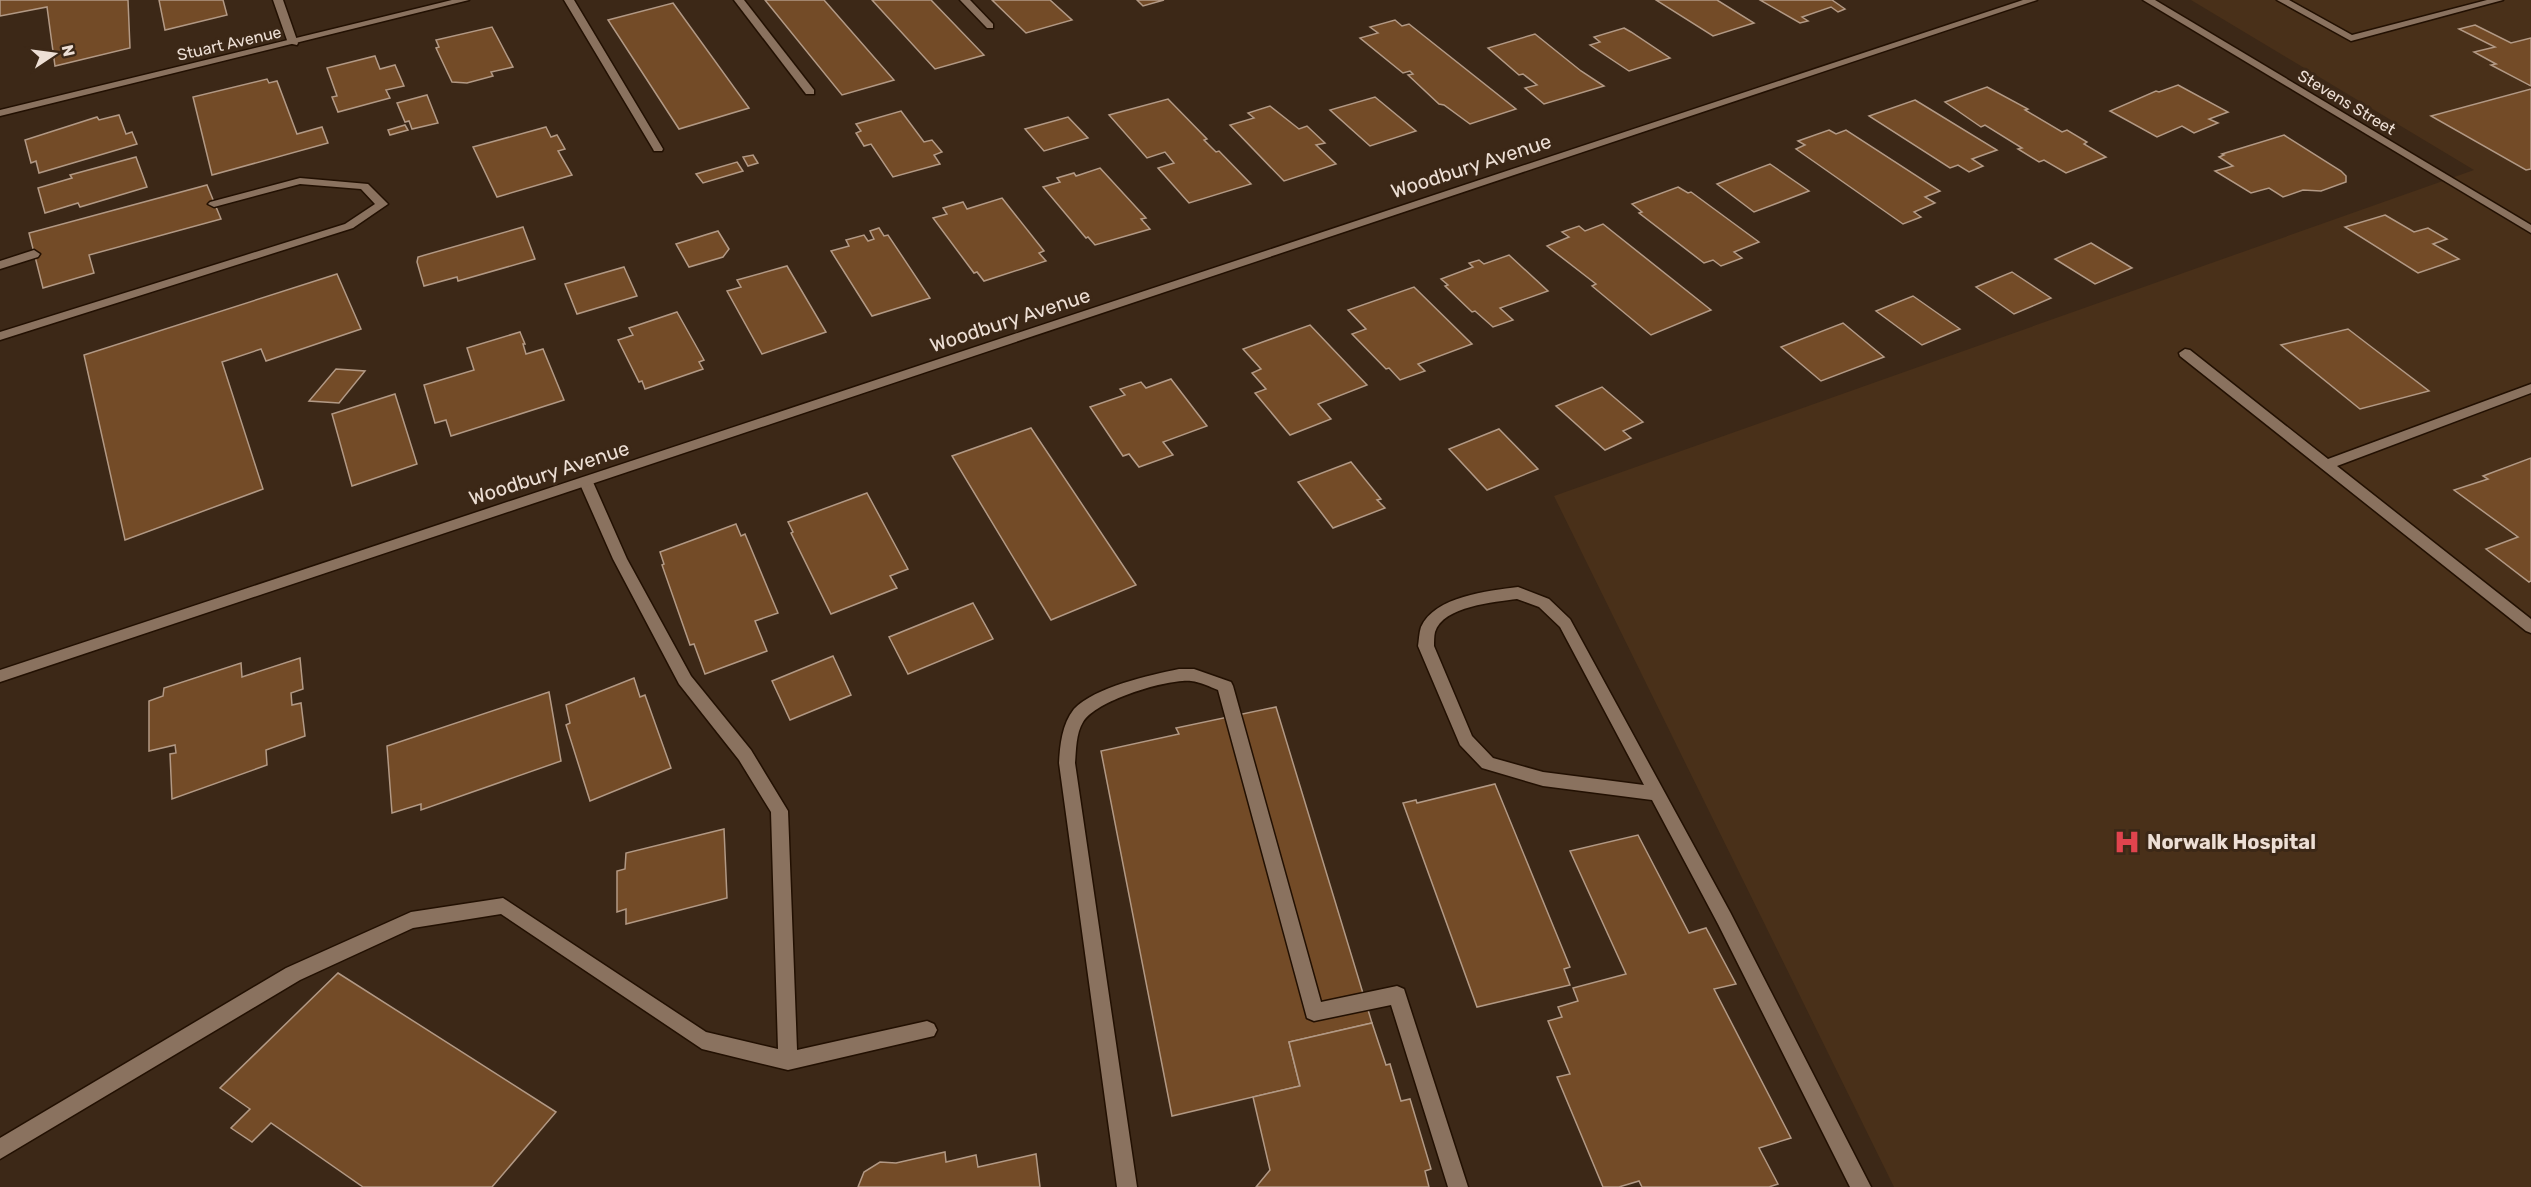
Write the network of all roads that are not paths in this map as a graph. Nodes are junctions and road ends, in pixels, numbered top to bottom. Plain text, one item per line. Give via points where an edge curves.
1 (278, 0) edge
2 (464, 0) edge
3 (569, 0) edge
4 (739, 0) edge
5 (965, 0) edge
6 (2032, 0) edge
7 (2148, 0) edge
8 (2282, 0) edge
9 (2498, 0) edge
10 (990, 26) dead end
11 (293, 43) junction
12 (810, 92) dead end
13 (0, 113) edge
14 (658, 149) dead end
15 (214, 204) dead end
16 (2531, 230) edge
17 (34, 254) dead end
18 (0, 265) edge
19 (0, 336) edge
20 (2185, 353) dead end
21 (2531, 388) edge
22 (2328, 465) junction
23 (586, 482) junction
24 (2531, 627) edge
25 (0, 676) edge
26 (1657, 794) junction
27 (927, 1030) dead end
28 (788, 1061) junction
29 (0, 1149) edge
30 (1127, 1187) edge
31 (1458, 1187) edge
32 (1860, 1187) edge

1 - 11 street
2 - 11 street, Stuart Avenue
3 - 14 street
4 - 12 street
5 - 10 street
6 - 23 street, Woodbury Avenue
7 - 16 street, Stevens Street
8 - 9 street via 2351,38
11 - 13 street, Stuart Avenue
15 - 19 street via 300,181 364,186 382,204 349,226
17 - 18 street
20 - 22 street
21 - 22 street
22 - 24 street
23 - 25 street, Woodbury Avenue
23 - 28 street via 620,559 685,680 745,755 779,812
26 - 26 street via 1564,623 1544,603 1518,593 1475,600 1439,614 1428,629 1426,646 1466,740 1488,763 1543,779
26 - 32 street
27 - 28 street
28 - 29 street via 702,1040 503,906 411,920 293,975
30 - 31 street via 1067,763 1069,735 1080,713 1109,695 1190,675 1225,686 1314,1012 1396,995

